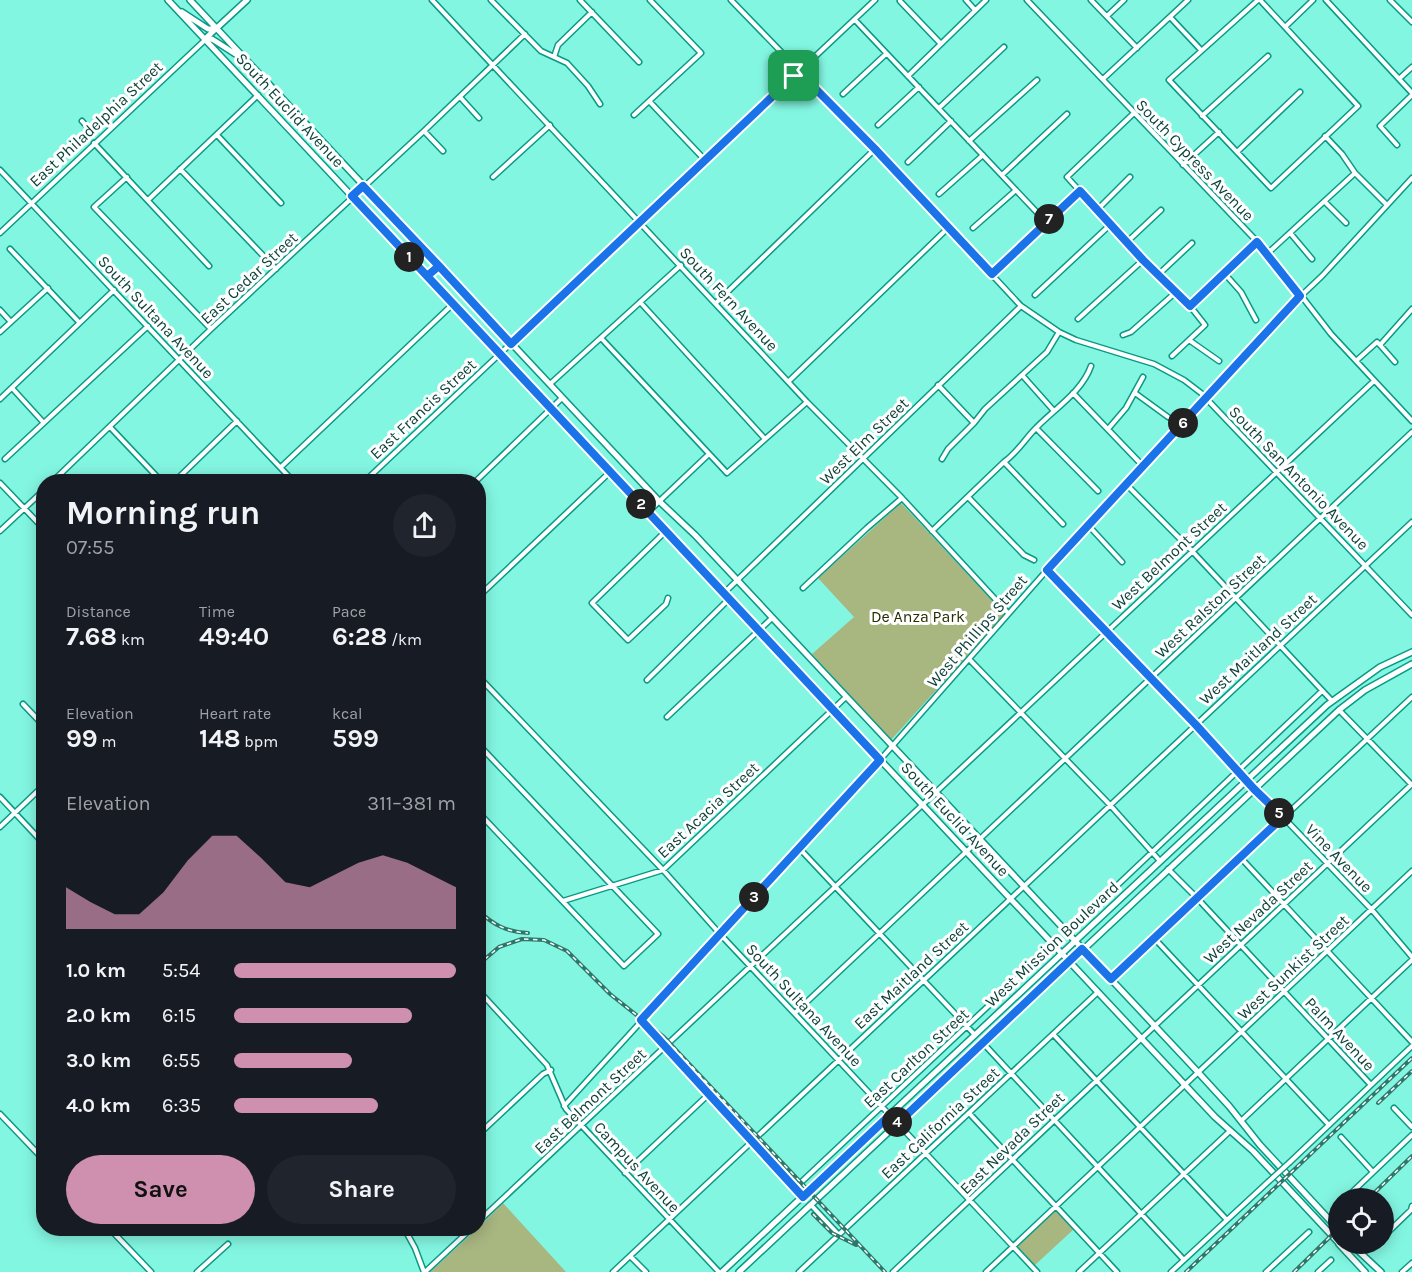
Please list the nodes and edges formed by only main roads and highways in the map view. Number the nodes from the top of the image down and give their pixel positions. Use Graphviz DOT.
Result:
graph roads {
  1 [pos="190,0"];
  2 [pos="247,0"];
  3 [pos="170,2"];
  4 [pos="216,29"];
  5 [pos="205,40"];
  6 [pos="255,71"];
  7 [pos="290,107"];
  8 [pos="279,118"];
  9 [pos="439,266"];
  10 [pos="427,276"];
  11 [pos="1412,652"];
  12 [pos="1412,664"];
  13 [pos="1075,941"];
  14 [pos="1082,949"];
  15 [pos="1062,953"];
  16 [pos="1070,961"];
  17 [pos="1328,1218"];
  18 [pos="1328,1231"];
  19 [pos="1349,1254"];
  20 [pos="1362,1254"];
  21 [pos="720,1272"];
  22 [pos="739,1272"];
  23 [pos="1365,1272"];
  24 [pos="1381,1272"];
  1 -- 4 [label="main road, South Euclid Avenue"];
  2 -- 4 [label="main road, East Philadelphia Street"];
  3 -- 4 [label="main road"];
  3 -- 5 [label="main road, South Euclid Avenue"];
  4 -- 5 [label="main road, East Philadelphia Street"];
  4 -- 6 [label="main road, South Euclid Avenue"];
  5 -- 6 [label="main road"];
  5 -- 8 [label="main road, South Euclid Avenue"];
  6 -- 7 [label="main road, South Euclid Avenue"];
  7 -- 8 [label="main road"];
  7 -- 9 [label="main road, South Euclid Avenue"];
  8 -- 10 [label="main road, South Euclid Avenue"];
  9 -- 10 [label="main road"];
  9 -- 13 [label="main road, South Euclid Avenue"];
  10 -- 15 [label="main road, South Euclid Avenue"];
  11 -- 13 [label="main road, West Mission Boulevard"];
  12 -- 14 [label="main road, West Mission Boulevard"];
  13 -- 14 [label="main road, South Euclid Avenue"];
  13 -- 15 [label="main road, West Mission Boulevard"];
  14 -- 16 [label="main road, West Mission Boulevard"];
  14 -- 17 [label="main road, South Euclid Avenue"];
  15 -- 16 [label="main road, South Euclid Avenue"];
  15 -- 21 [label="main road, West Mission Boulevard"];
  16 -- 18 [label="main road, South Euclid Avenue"];
  16 -- 22 [label="main road, West Mission Boulevard"];
  19 -- 23 [label="main road, South Euclid Avenue"];
  20 -- 24 [label="main road"];
}
